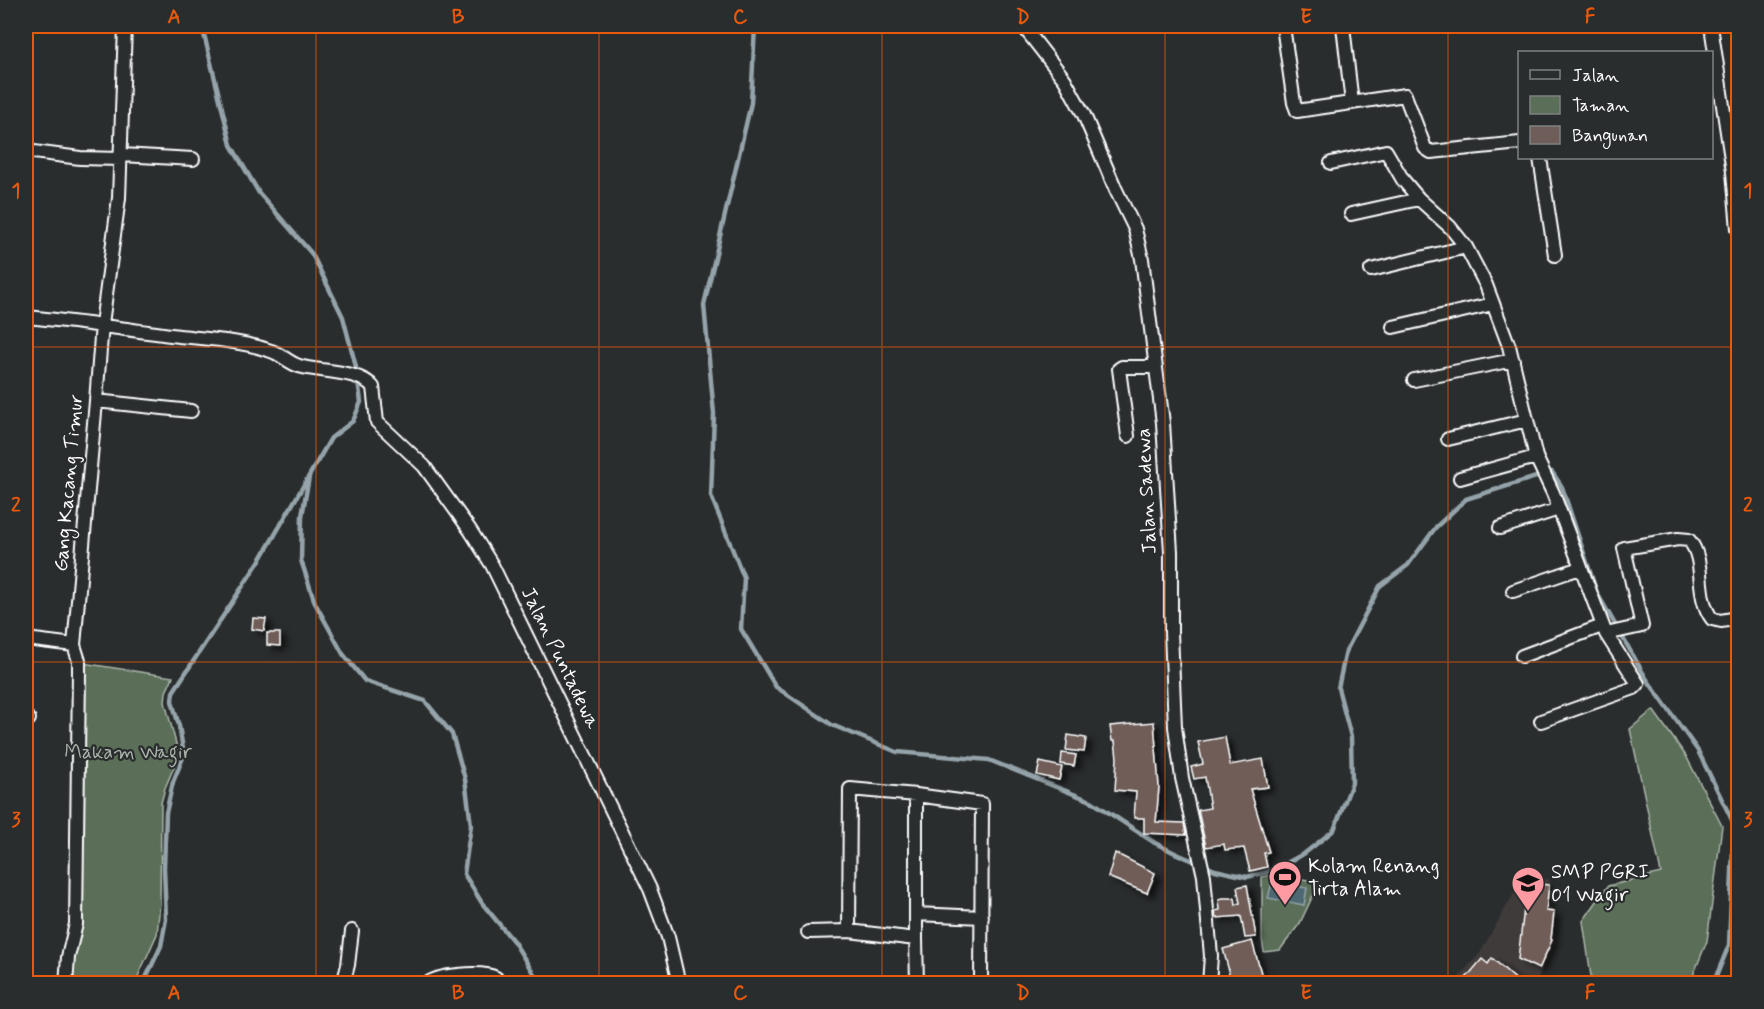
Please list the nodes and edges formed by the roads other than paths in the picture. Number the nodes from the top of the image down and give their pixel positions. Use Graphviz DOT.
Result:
graph roads {
  1 [pos="125,26"];
  2 [pos="1023,26"];
  3 [pos="1283,26"];
  4 [pos="1343,26"];
  5 [pos="1711,26"];
  6 [pos="1713,51"];
  7 [pos="1713,52"];
  8 [pos="1352,103"];
  9 [pos="1717,104"];
  10 [pos="1518,143"];
  11 [pos="26,151"];
  12 [pos="121,157"];
  13 [pos="193,159"];
  14 [pos="1540,159"];
  15 [pos="1331,163"];
  16 [pos="1419,199"];
  17 [pos="1351,214"];
  18 [pos="1738,229"];
  19 [pos="1466,247"];
  20 [pos="1556,255"];
  21 [pos="1371,270"];
  22 [pos="1493,304"];
  23 [pos="26,317"];
  24 [pos="102,324"];
  25 [pos="1393,327"];
  26 [pos="1513,360"];
  27 [pos="1156,367"];
  28 [pos="1414,380"];
  29 [pos="96,401"];
  30 [pos="191,411"];
  31 [pos="1527,420"];
  32 [pos="1128,436"];
  33 [pos="1448,439"];
  34 [pos="1538,461"];
  35 [pos="1460,478"];
  36 [pos="1559,509"];
  37 [pos="1500,528"];
  38 [pos="1580,568"];
  39 [pos="1513,591"];
  40 [pos="1738,618"];
  41 [pos="1607,631"];
  42 [pos="26,639"];
  43 [pos="74,645"];
  44 [pos="1522,656"];
  45 [pos="1541,721"];
  46 [pos="916,795"];
  47 [pos="916,914"];
  48 [pos="982,917"];
  49 [pos="352,931"];
  50 [pos="849,931"];
  51 [pos="808,932"];
  52 [pos="916,939"];
  53 [pos="66,984"];
  54 [pos="343,984"];
  55 [pos="427,984"];
  56 [pos="498,984"];
  57 [pos="679,984"];
  58 [pos="917,984"];
  59 [pos="981,984"];
  60 [pos="1209,984"];
  1 -- 12 [label="street, Gang Kacang Timur"];
  2 -- 27 [label="street, Jalan Sadewa"];
  3 -- 8 [label="street"];
  4 -- 8 [label="street"];
  5 -- 6 [label="street"];
  7 -- 9 [label="street"];
  8 -- 10 [label="street"];
  9 -- 18 [label="street"];
  11 -- 12 [label="street"];
  12 -- 13 [label="street"];
  12 -- 24 [label="street, Gang Kacang Timur"];
  14 -- 20 [label="street"];
  15 -- 16 [label="street"];
  16 -- 17 [label="street"];
  16 -- 19 [label="street"];
  19 -- 21 [label="street"];
  19 -- 22 [label="street"];
  22 -- 25 [label="street"];
  22 -- 26 [label="street"];
  23 -- 24 [label="street"];
  24 -- 29 [label="street, Gang Kacang Timur"];
  24 -- 57 [label="street, Jalan Puntadewa"];
  26 -- 28 [label="street"];
  26 -- 31 [label="street"];
  27 -- 32 [label="street"];
  27 -- 60 [label="street, Jalan Sadewa"];
  29 -- 30 [label="street"];
  29 -- 43 [label="street, Gang Kacang Timur"];
  31 -- 33 [label="street"];
  31 -- 34 [label="street"];
  34 -- 35 [label="street"];
  34 -- 36 [label="street"];
  36 -- 37 [label="street"];
  36 -- 38 [label="street"];
  38 -- 39 [label="street"];
  38 -- 41 [label="street"];
  40 -- 41 [label="street"];
  41 -- 44 [label="street"];
  41 -- 45 [label="street"];
  42 -- 43 [label="street"];
  43 -- 53 [label="street, Gang Kacang Timur"];
  46 -- 47 [label="street"];
  46 -- 48 [label="street"];
  46 -- 50 [label="street"];
  47 -- 48 [label="street"];
  47 -- 52 [label="street"];
  48 -- 59 [label="street"];
  49 -- 54 [label="street"];
  50 -- 51 [label="street"];
  50 -- 52 [label="street"];
  52 -- 58 [label="street"];
  55 -- 56 [label="street"];
}
